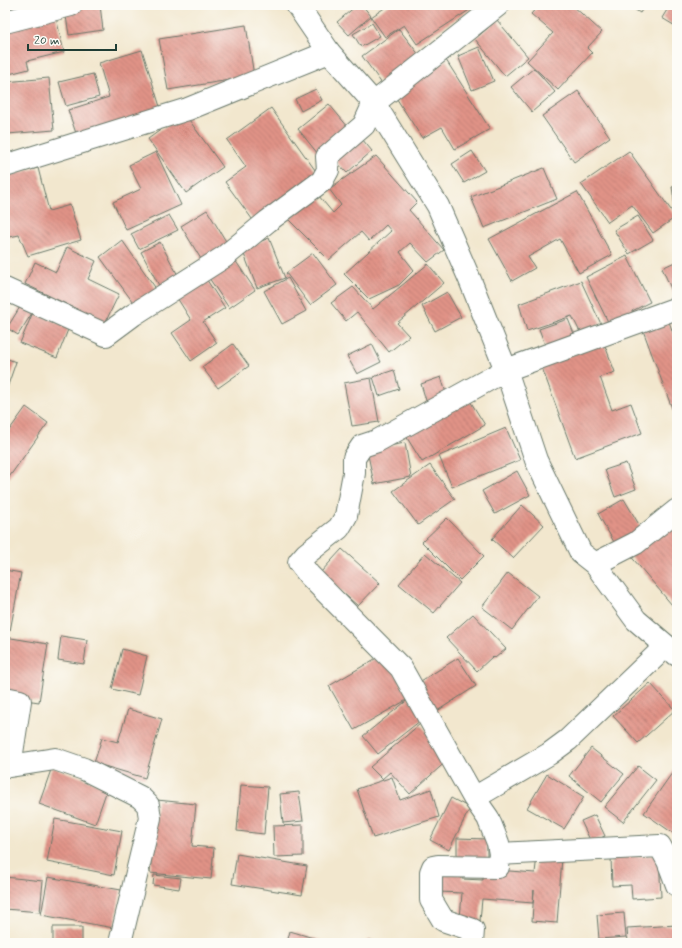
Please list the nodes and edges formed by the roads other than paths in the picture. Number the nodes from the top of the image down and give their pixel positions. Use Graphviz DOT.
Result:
graph roads {
  1 [pos="71,5"];
  2 [pos="297,5"];
  3 [pos="498,5"];
  4 [pos="5,22"];
  5 [pos="329,52"];
  6 [pos="374,103"];
  7 [pos="5,166"];
  8 [pos="5,289"];
  9 [pos="677,308"];
  10 [pos="506,370"];
  11 [pos="677,510"];
  12 [pos="595,564"];
  13 [pos="672,650"];
  14 [pos="5,698"];
  15 [pos="474,798"];
  16 [pos="500,854"];
  17 [pos="677,885"];
  18 [pos="120,943"];
  19 [pos="472,943"];
  1 -- 4 [label="street"];
  2 -- 5 [label="street"];
  3 -- 6 [label="street"];
  5 -- 6 [label="street"];
  5 -- 7 [label="street"];
  6 -- 8 [label="street"];
  6 -- 10 [label="street"];
  9 -- 10 [label="street"];
  10 -- 12 [label="street"];
  10 -- 15 [label="street"];
  11 -- 12 [label="street"];
  12 -- 13 [label="street"];
  13 -- 15 [label="street"];
  14 -- 18 [label="street"];
  15 -- 16 [label="street"];
  16 -- 17 [label="street"];
  16 -- 19 [label="street"];
}
